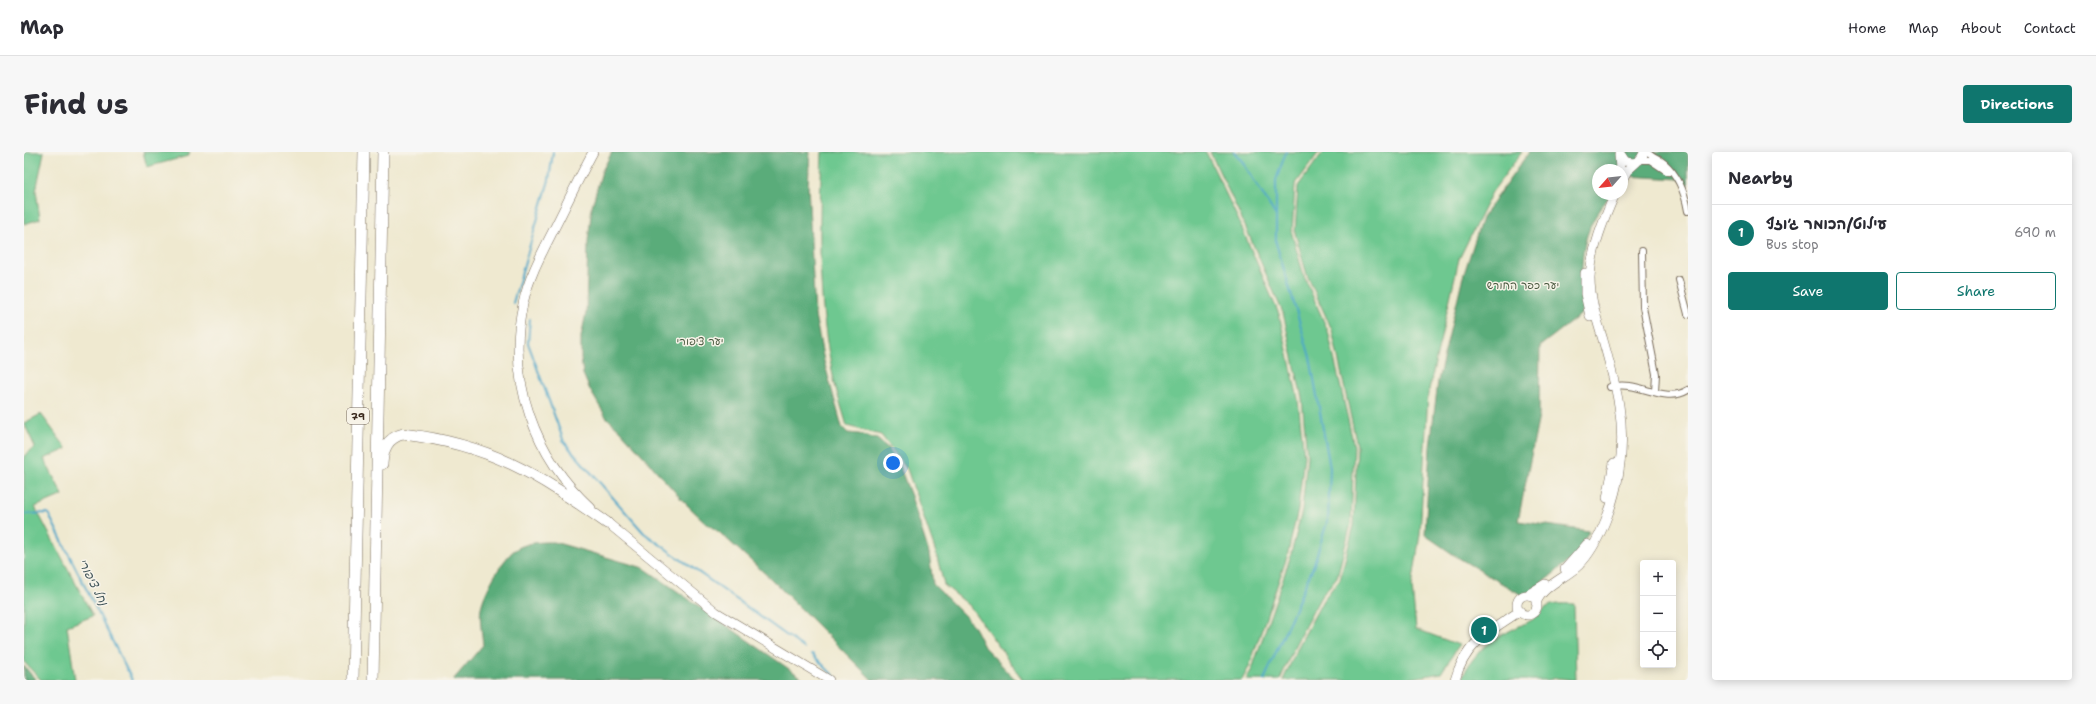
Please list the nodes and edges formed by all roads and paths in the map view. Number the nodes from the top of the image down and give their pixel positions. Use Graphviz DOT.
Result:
graph roads {
  1 [pos="364,152"];
  2 [pos="383,152"];
  3 [pos="593,152"];
  4 [pos="1648,152"];
  5 [pos="1619,153"];
  6 [pos="1640,158"];
  7 [pos="1620,164"];
  8 [pos="1628,170"];
  9 [pos="1679,183"];
  10 [pos="1607,200"];
  11 [pos="1613,200"];
  12 [pos="1688,211"];
  13 [pos="1642,250"];
  14 [pos="1679,280"];
  15 [pos="1688,314"];
  16 [pos="1613,386"];
  17 [pos="1688,390"];
  18 [pos="1655,392"];
  19 [pos="607,523"];
  20 [pos="374,562"];
  21 [pos="1527,595"];
  22 [pos="1536,603"];
  23 [pos="1520,611"];
  24 [pos="353,680"];
  25 [pos="373,680"];
  26 [pos="828,680"];
  27 [pos="1455,680"];
  1 -- 24 [label="highway, 79"];
  2 -- 20 [label="highway, 79"];
  3 -- 19 [label="street"];
  4 -- 9 [label="street"];
  5 -- 6 [label="street"];
  5 -- 7 [label="street"];
  6 -- 8 [label="street"];
  6 -- 9 [label="street"];
  9 -- 12 [label="street"];
  10 -- 16 [label="street"];
  11 -- 16 [label="street"];
  13 -- 18 [label="street"];
  14 -- 15 [label="street"];
  16 -- 18 [label="street"];
  16 -- 21 [label="street"];
  16 -- 22 [label="street"];
  17 -- 18 [label="street"];
  19 -- 20 [label="highway"];
  19 -- 26 [label="street"];
  20 -- 25 [label="highway, 79"];
  21 -- 22 [label="street"];
  21 -- 23 [label="street"];
  22 -- 23 [label="street"];
  23 -- 27 [label="street"];
}
